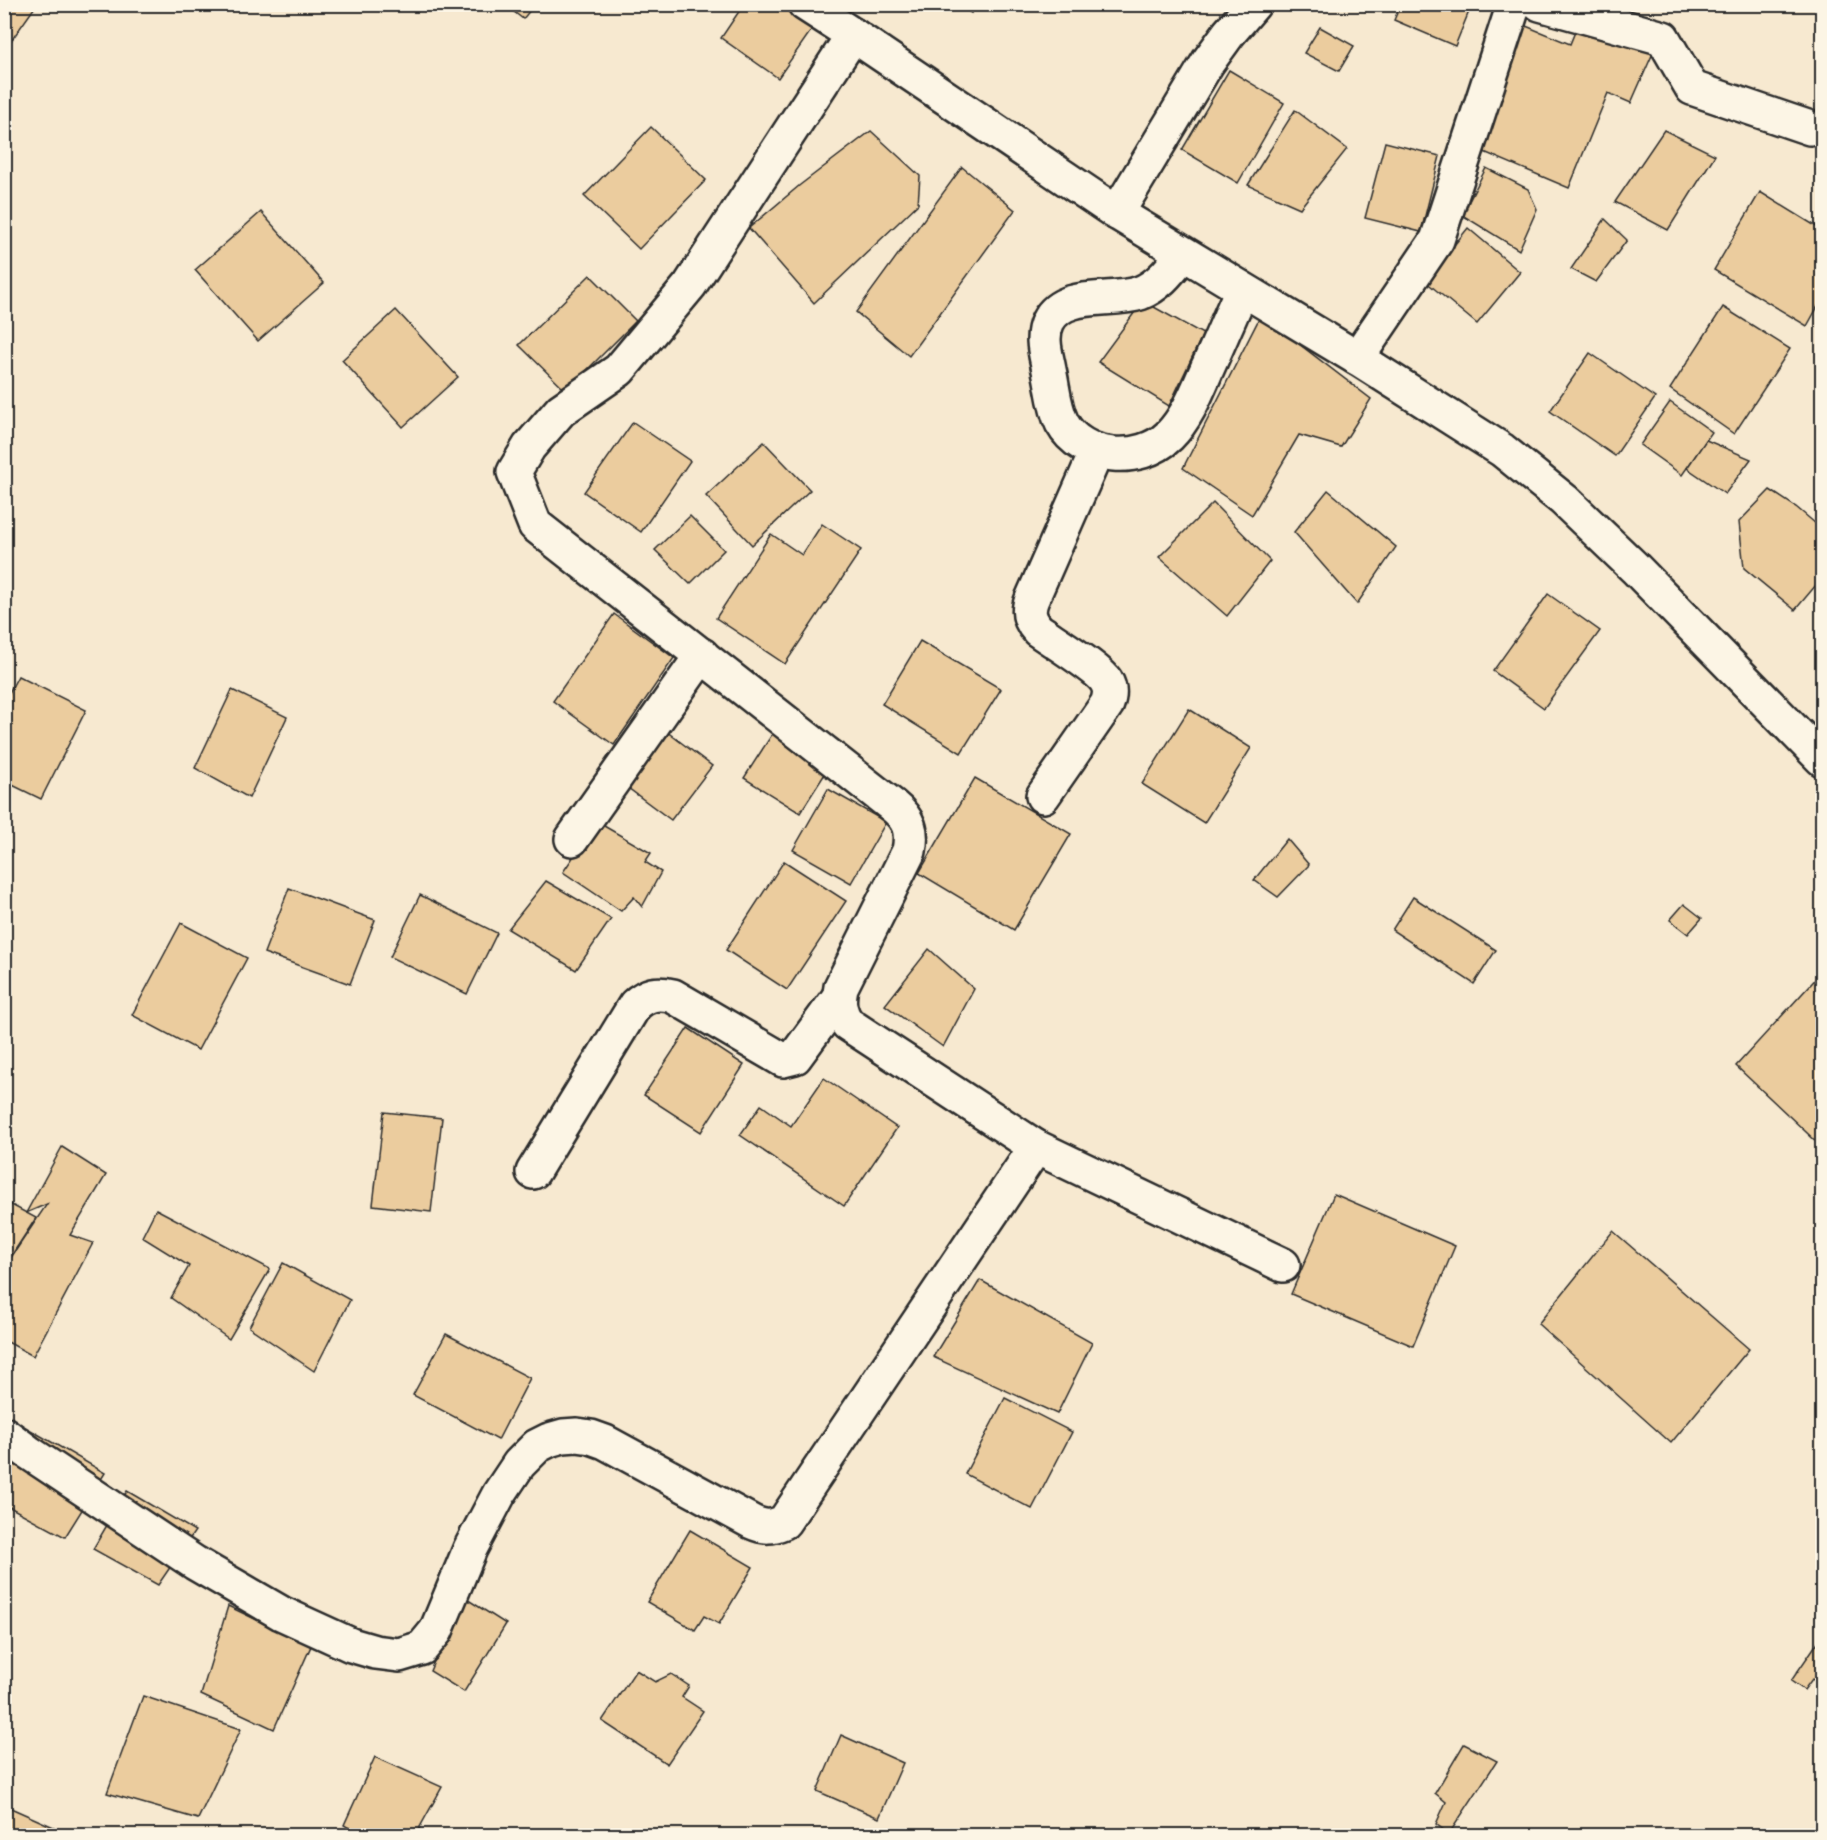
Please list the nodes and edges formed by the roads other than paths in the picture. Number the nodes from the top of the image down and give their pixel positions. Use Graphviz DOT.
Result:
graph roads {
  1 [pos="805,4"];
  2 [pos="1254,4"];
  3 [pos="1514,4"];
  4 [pos="1540,4"];
  5 [pos="854,35"];
  6 [pos="1810,128"];
  7 [pos="1117,213"];
  8 [pos="1183,254"];
  9 [pos="1242,290"];
  10 [pos="1357,358"];
  11 [pos="1097,451"];
  12 [pos="702,655"];
  13 [pos="1822,759"];
  14 [pos="1042,796"];
  15 [pos="573,838"];
  16 [pos="839,997"];
  17 [pos="1036,1147"];
  18 [pos="533,1172"];
  19 [pos="1283,1266"];
  20 [pos="4,1434"];
  1 -- 5 [label="street"];
  2 -- 7 [label="street"];
  3 -- 10 [label="street"];
  4 -- 6 [label="street"];
  5 -- 7 [label="street"];
  5 -- 12 [label="street"];
  7 -- 8 [label="street"];
  8 -- 9 [label="street"];
  8 -- 11 [label="street"];
  9 -- 10 [label="street"];
  9 -- 11 [label="street"];
  10 -- 13 [label="street"];
  11 -- 14 [label="street"];
  12 -- 15 [label="street"];
  12 -- 16 [label="street"];
  16 -- 17 [label="street"];
  16 -- 18 [label="street"];
  17 -- 19 [label="street"];
  17 -- 20 [label="street"];
}
